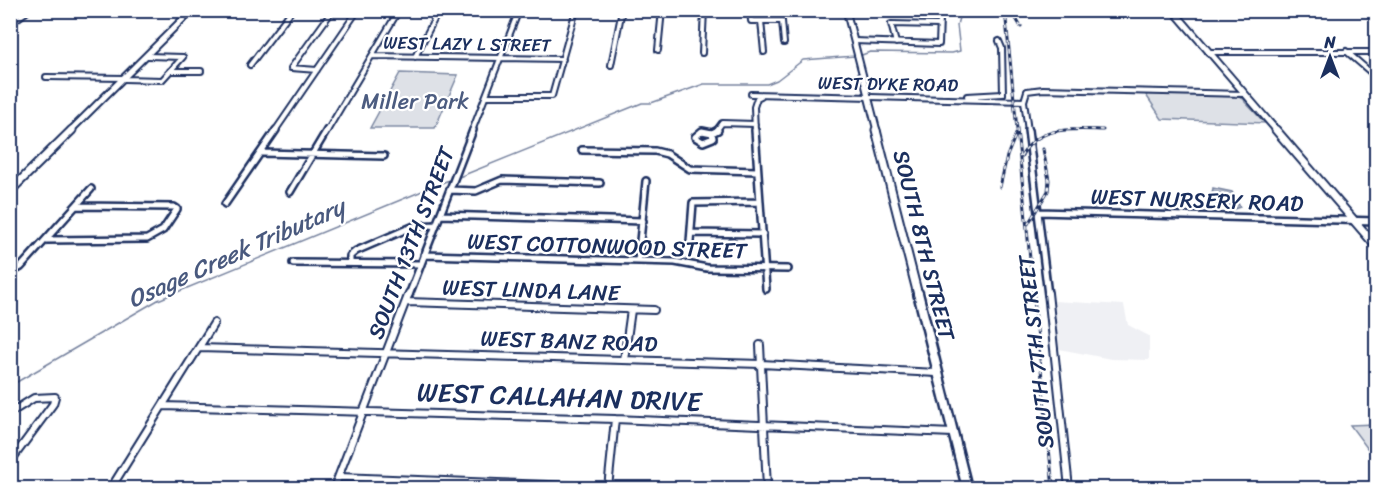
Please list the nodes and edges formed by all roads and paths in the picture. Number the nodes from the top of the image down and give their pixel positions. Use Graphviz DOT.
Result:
graph roads {
  1 [pos="192,10"];
  2 [pos="292,10"];
  3 [pos="333,10"];
  4 [pos="358,10"];
  5 [pos="399,10"];
  6 [pos="439,10"];
  7 [pos="519,10"];
  8 [pos="576,10"];
  9 [pos="622,10"];
  10 [pos="662,10"];
  11 [pos="704,10"];
  12 [pos="750,10"];
  13 [pos="846,10"];
  14 [pos="1173,10"];
  15 [pos="10,12"];
  16 [pos="28,12"];
  17 [pos="940,18"];
  18 [pos="761,21"];
  19 [pos="10,24"];
  20 [pos="939,25"];
  21 [pos="854,41"];
  22 [pos="999,42"];
  23 [pos="784,43"];
  24 [pos="896,43"];
  25 [pos="658,50"];
  26 [pos="1346,51"];
  27 [pos="764,52"];
  28 [pos="1208,52"];
  29 [pos="1377,52"];
  30 [pos="702,53"];
  31 [pos="147,56"];
  32 [pos="372,56"];
  33 [pos="415,57"];
  34 [pos="501,58"];
  35 [pos="563,59"];
  36 [pos="250,65"];
  37 [pos="611,65"];
  38 [pos="317,70"];
  39 [pos="170,71"];
  40 [pos="201,71"];
  41 [pos="1377,77"];
  42 [pos="46,78"];
  43 [pos="124,79"];
  44 [pos="1245,93"];
  45 [pos="751,94"];
  46 [pos="762,95"];
  47 [pos="486,96"];
  48 [pos="868,96"];
  49 [pos="963,99"];
  50 [pos="1024,101"];
  51 [pos="755,124"];
  52 [pos="712,133"];
  53 [pos="582,150"];
  54 [pos="262,153"];
  55 [pos="314,155"];
  56 [pos="384,156"];
  57 [pos="757,171"];
  58 [pos="646,181"];
  59 [pos="600,183"];
  60 [pos="91,189"];
  61 [pos="450,190"];
  62 [pos="10,191"];
  63 [pos="290,192"];
  64 [pos="759,201"];
  65 [pos="225,204"];
  66 [pos="76,206"];
  67 [pos="1039,212"];
  68 [pos="440,215"];
  69 [pos="642,220"];
  70 [pos="1353,220"];
  71 [pos="1377,221"];
  72 [pos="436,225"];
  73 [pos="691,233"];
  74 [pos="763,234"];
  75 [pos="46,240"];
  76 [pos="690,242"];
  77 [pos="1377,246"];
  78 [pos="424,255"];
  79 [pos="638,261"];
  80 [pos="293,262"];
  81 [pos="350,263"];
  82 [pos="421,264"];
  83 [pos="765,269"];
  84 [pos="788,269"];
  85 [pos="11,272"];
  86 [pos="766,289"];
  87 [pos="407,302"];
  88 [pos="631,310"];
  89 [pos="654,310"];
  90 [pos="214,323"];
  91 [pos="760,345"];
  92 [pos="199,348"];
  93 [pos="387,353"];
  94 [pos="624,360"];
  95 [pos="761,364"];
  96 [pos="937,373"];
  97 [pos="54,397"];
  98 [pos="163,406"];
  99 [pos="364,411"];
  100 [pos="10,413"];
  101 [pos="615,419"];
  102 [pos="765,425"];
  103 [pos="953,433"];
  104 [pos="10,462"];
  105 [pos="339,477"];
  106 [pos="608,488"];
  107 [pos="111,489"];
  108 [pos="334,489"];
  109 [pos="629,489"];
  110 [pos="767,489"];
  111 [pos="967,489"];
  112 [pos="1069,489"];
  1 -- 31 [label="main road"];
  2 -- 36 [label="street"];
  3 -- 38 [label="street"];
  4 -- 38 [label="street"];
  5 -- 32 [label="street"];
  6 -- 33 [label="street"];
  7 -- 34 [label="street, SOUTH 13TH STREET"];
  8 -- 35 [label="street"];
  9 -- 37 [label="street"];
  10 -- 25 [label="street"];
  11 -- 30 [label="street"];
  12 -- 18 [label="street"];
  13 -- 21 [label="main road, SOUTH 8TH STREET"];
  14 -- 28 [label="main road"];
  15 -- 16 [label="street"];
  16 -- 19 [label="street"];
  17 -- 20 [label="street"];
  18 -- 23 [label="street"];
  18 -- 27 [label="street"];
  20 -- 24 [label="street"];
  20 -- 24 [label="street"];
  21 -- 24 [label="street"];
  21 -- 48 [label="main road, SOUTH 8TH STREET"];
  22 -- 49 [label="street"];
  26 -- 28 [label="street"];
  26 -- 29 [label="street"];
  26 -- 41 [label="street"];
  28 -- 44 [label="main road"];
  31 -- 39 [label="street"];
  31 -- 43 [label="main road"];
  32 -- 33 [label="street, WEST LAZY L STREET"];
  32 -- 55 [label="street"];
  33 -- 34 [label="street, WEST LAZY L STREET"];
  34 -- 35 [label="street, WEST LAZY L STREET"];
  34 -- 47 [label="street, SOUTH 13TH STREET"];
  35 -- 47 [label="street"];
  38 -- 54 [label="street"];
  39 -- 40 [label="street"];
  39 -- 43 [label="street"];
  42 -- 43 [label="street"];
  43 -- 62 [label="main road"];
  44 -- 50 [label="street"];
  44 -- 70 [label="main road"];
  45 -- 46 [label="street, WEST DYKE ROAD"];
  46 -- 48 [label="street, WEST DYKE ROAD"];
  46 -- 51 [label="street"];
  47 -- 61 [label="street, SOUTH 13TH STREET"];
  48 -- 49 [label="street, WEST DYKE ROAD"];
  48 -- 96 [label="main road, SOUTH 8TH STREET"];
  49 -- 50 [label="street, WEST DYKE ROAD"];
  50 -- 67 [label="street, SOUTH 7TH STREET"];
  51 -- 52 [label="street"];
  51 -- 57 [label="street"];
  53 -- 57 [label="street"];
  54 -- 55 [label="street"];
  54 -- 65 [label="street"];
  55 -- 56 [label="street"];
  55 -- 63 [label="street"];
  57 -- 64 [label="street"];
  58 -- 69 [label="street"];
  59 -- 61 [label="street"];
  60 -- 66 [label="street"];
  61 -- 68 [label="street, SOUTH 13TH STREET"];
  64 -- 73 [label="street"];
  64 -- 74 [label="street"];
  66 -- 75 [label="street"];
  66 -- 75 [label="street"];
  67 -- 70 [label="street, WEST NURSERY ROAD"];
  67 -- 112 [label="street, SOUTH 7TH STREET"];
  68 -- 69 [label="street"];
  68 -- 72 [label="street, SOUTH 13TH STREET"];
  69 -- 79 [label="street"];
  70 -- 71 [label="street, WEST NURSERY ROAD"];
  70 -- 77 [label="main road"];
  72 -- 78 [label="street, SOUTH 13TH STREET"];
  72 -- 81 [label="street"];
  73 -- 74 [label="street"];
  73 -- 76 [label="street"];
  74 -- 83 [label="street"];
  75 -- 85 [label="street"];
  78 -- 79 [label="street, WEST COTTONWOOD STREET"];
  78 -- 82 [label="street, SOUTH 13TH STREET"];
  79 -- 83 [label="street, WEST COTTONWOOD STREET"];
  80 -- 81 [label="street"];
  81 -- 82 [label="street"];
  82 -- 87 [label="street, SOUTH 13TH STREET"];
  83 -- 84 [label="street, WEST COTTONWOOD STREET"];
  83 -- 86 [label="street"];
  87 -- 88 [label="street, WEST LINDA LANE"];
  87 -- 93 [label="street, SOUTH 13TH STREET"];
  88 -- 89 [label="street, WEST LINDA LANE"];
  88 -- 94 [label="street"];
  90 -- 92 [label="street"];
  91 -- 95 [label="street"];
  92 -- 93 [label="street, WEST BANZ ROAD"];
  92 -- 98 [label="street"];
  93 -- 94 [label="street, WEST BANZ ROAD"];
  93 -- 99 [label="street, SOUTH 13TH STREET"];
  94 -- 95 [label="street, WEST BANZ ROAD"];
  95 -- 96 [label="street, WEST BANZ ROAD"];
  95 -- 102 [label="street"];
  96 -- 103 [label="main road, SOUTH 8TH STREET"];
  97 -- 100 [label="street"];
  97 -- 104 [label="street"];
  98 -- 99 [label="street, WEST CALLAHAN DRIVE"];
  98 -- 107 [label="street"];
  99 -- 101 [label="street, WEST CALLAHAN DRIVE"];
  99 -- 105 [label="street, SOUTH 13TH STREET"];
  101 -- 102 [label="street, WEST CALLAHAN DRIVE"];
  101 -- 106 [label="street"];
  102 -- 103 [label="street, WEST CALLAHAN DRIVE"];
  102 -- 110 [label="street"];
  103 -- 111 [label="main road, SOUTH 8TH STREET"];
  105 -- 106 [label="street"];
  105 -- 108 [label="street, SOUTH 13TH STREET"];
  106 -- 109 [label="street"];
}
